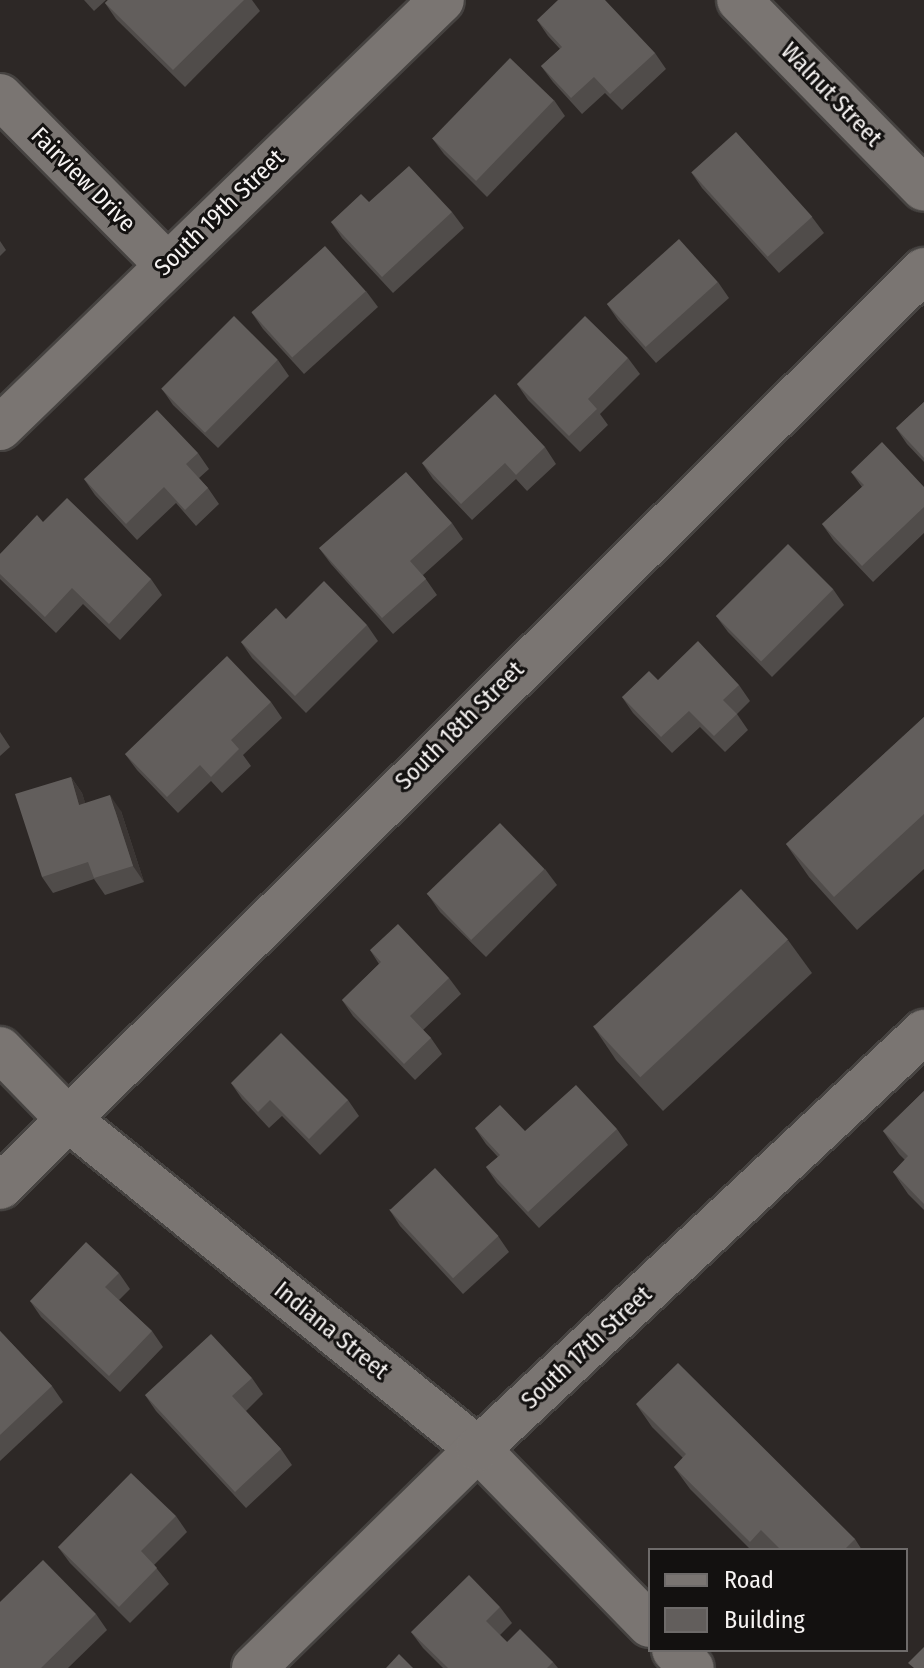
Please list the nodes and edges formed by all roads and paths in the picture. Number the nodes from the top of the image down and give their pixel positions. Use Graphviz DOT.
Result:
graph roads {
  1 [pos="442,0"];
  2 [pos="739,0"];
  3 [pos="0,96"];
  4 [pos="924,189"];
  5 [pos="166,264"];
  6 [pos="924,270"];
  7 [pos="0,428"];
  8 [pos="924,1032"];
  9 [pos="0,1049"];
  10 [pos="69,1120"];
  11 [pos="0,1187"];
  12 [pos="478,1449"];
  13 [pos="648,1623"];
  14 [pos="676,1652"];
  15 [pos="254,1668"];
  16 [pos="692,1668"];
  1 -- 5 [label="street, South 19th Street"];
  2 -- 4 [label="street, Walnut Street"];
  3 -- 5 [label="street, Fairview Drive"];
  5 -- 7 [label="street, South 19th Street"];
  6 -- 10 [label="street, South 18th Street"];
  8 -- 12 [label="street, South 17th Street"];
  9 -- 10 [label="street, Indiana Street"];
  10 -- 11 [label="street, South 18th Street"];
  10 -- 12 [label="street, Indiana Street"];
  12 -- 13 [label="street, Indiana Street"];
  12 -- 15 [label="street, South 17th Street"];
  14 -- 16 [label="street"];
}
